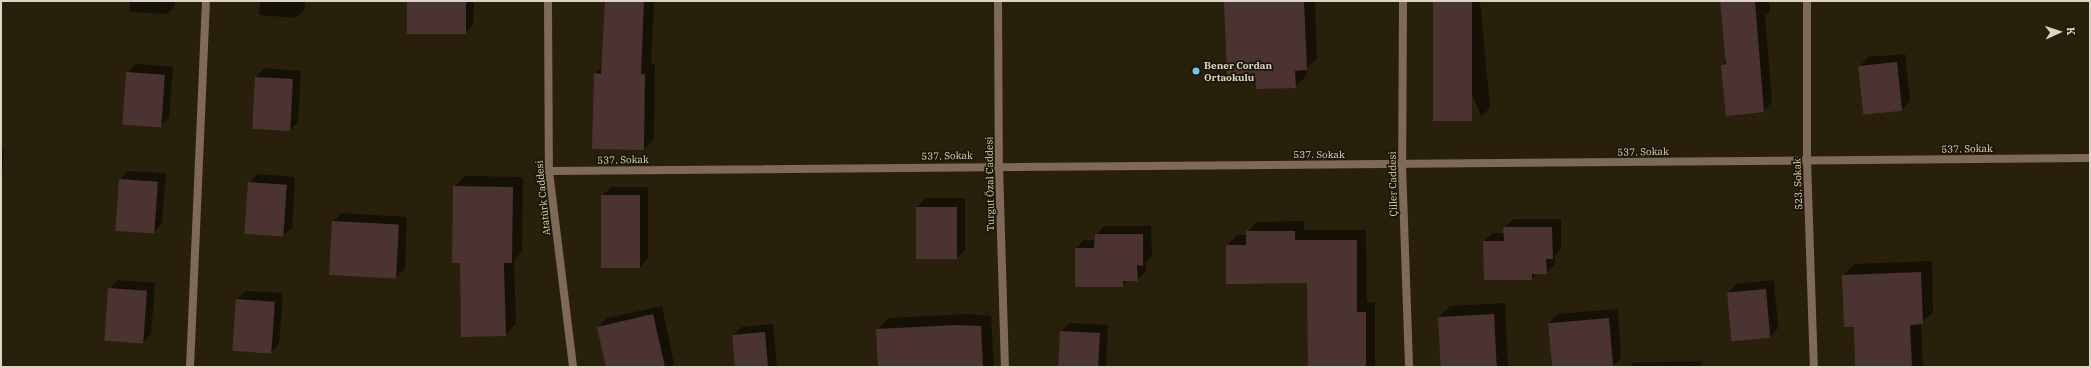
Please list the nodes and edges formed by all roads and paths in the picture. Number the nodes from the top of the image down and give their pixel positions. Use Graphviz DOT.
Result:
graph roads {
  1 [pos="206,1"];
  2 [pos="548,1"];
  3 [pos="998,1"];
  4 [pos="1403,1"];
  5 [pos="1807,1"];
  6 [pos="2090,158"];
  7 [pos="1807,161"];
  8 [pos="1402,165"];
  9 [pos="999,166"];
  10 [pos="549,171"];
  11 [pos="190,367"];
  12 [pos="573,367"];
  13 [pos="1005,367"];
  14 [pos="1409,367"];
  15 [pos="1814,367"];
  1 -- 11 [label="street"];
  2 -- 10 [label="street, Atatürk Caddesi"];
  3 -- 9 [label="street, Turgut Özal Caddesi"];
  4 -- 8 [label="street, Çiller Caddesi"];
  5 -- 7 [label="street, 523. Sokak"];
  6 -- 7 [label="street, 537. Sokak"];
  7 -- 8 [label="street, 537. Sokak"];
  7 -- 15 [label="street, 523. Sokak"];
  8 -- 9 [label="street, 537. Sokak"];
  8 -- 14 [label="street, Çiller Caddesi"];
  9 -- 10 [label="street, 537. Sokak"];
  9 -- 13 [label="street, Turgut Özal Caddesi"];
  10 -- 12 [label="street, Atatürk Caddesi"];
}
